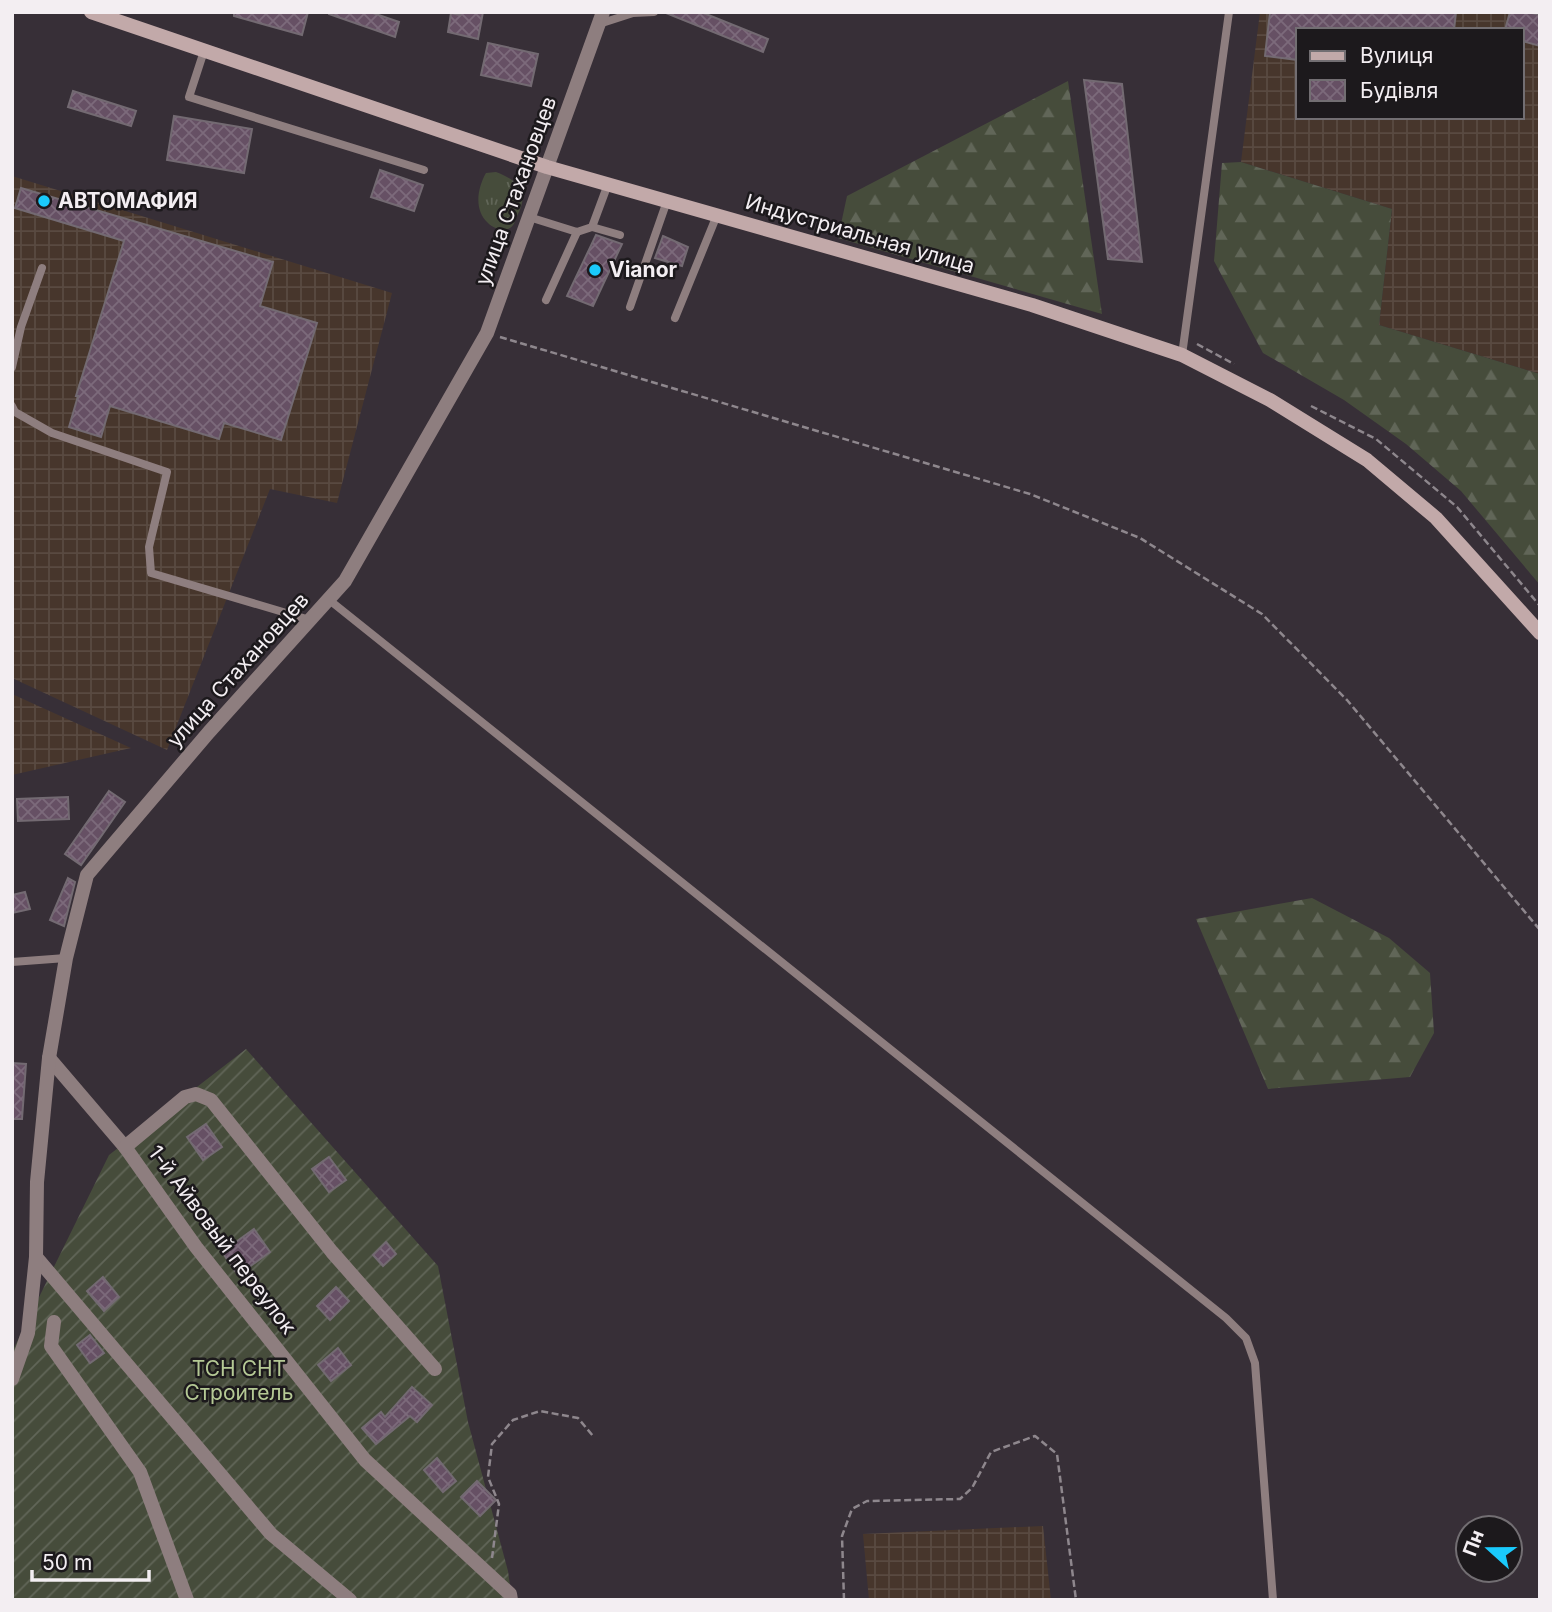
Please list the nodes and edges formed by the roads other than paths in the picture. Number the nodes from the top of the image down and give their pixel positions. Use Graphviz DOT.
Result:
graph roads {
  1 [pos="91,12"];
  2 [pos="654,12"];
  3 [pos="1230,12"];
  4 [pos="633,13"];
  5 [pos="601,18"];
  6 [pos="204,51"];
  7 [pos="547,167"];
  8 [pos="424,170"];
  9 [pos="608,184"];
  10 [pos="667,201"];
  11 [pos="717,215"];
  12 [pos="529,217"];
  13 [pos="592,227"];
  14 [pos="577,232"];
  15 [pos="620,235"];
  16 [pos="42,268"];
  17 [pos="546,300"];
  18 [pos="630,307"];
  19 [pos="675,318"];
  20 [pos="1182,355"];
  21 [pos="12,367"];
  22 [pos="12,406"];
  23 [pos="328,599"];
  24 [pos="310,620"];
  25 [pos="1540,633"];
  26 [pos="66,958"];
  27 [pos="12,962"];
  28 [pos="49,1058"];
  29 [pos="125,1147"];
  30 [pos="36,1257"];
  31 [pos="54,1322"];
  32 [pos="435,1369"];
  33 [pos="12,1379"];
  34 [pos="510,1597"];
  35 [pos="187,1600"];
  36 [pos="350,1600"];
  37 [pos="1273,1600"];
  1 -- 6 [label="main road, Индустриальная улица"];
  2 -- 4 [label="lane"];
  3 -- 20 [label="lane"];
  4 -- 5 [label="lane"];
  5 -- 7 [label="street, улица Стахановцев"];
  6 -- 7 [label="main road, Индустриальная улица"];
  6 -- 8 [label="lane"];
  7 -- 9 [label="main road, Индустриальная улица"];
  7 -- 12 [label="street, улица Стахановцев"];
  9 -- 10 [label="main road, Индустриальная улица"];
  9 -- 13 [label="lane"];
  10 -- 11 [label="main road, Индустриальная улица"];
  10 -- 18 [label="lane"];
  11 -- 19 [label="lane"];
  11 -- 20 [label="main road, Индустриальная улица"];
  12 -- 14 [label="lane"];
  12 -- 23 [label="street, улица Стахановцев"];
  13 -- 14 [label="lane"];
  13 -- 15 [label="lane"];
  14 -- 17 [label="lane"];
  16 -- 21 [label="lane"];
  20 -- 25 [label="main road, Индустриальная улица"];
  22 -- 24 [label="lane"];
  23 -- 24 [label="street, улица Стахановцев"];
  23 -- 37 [label="lane"];
  24 -- 26 [label="street, улица Стахановцев"];
  26 -- 27 [label="lane"];
  26 -- 28 [label="street, улица Стахановцев"];
  28 -- 29 [label="street, 1-й Айвовый переулок"];
  28 -- 30 [label="street, улица Стахановцев"];
  29 -- 32 [label="street"];
  29 -- 34 [label="street, 1-й Айвовый переулок"];
  30 -- 33 [label="street, улица Стахановцев"];
  30 -- 36 [label="street"];
  31 -- 35 [label="street"];
}
